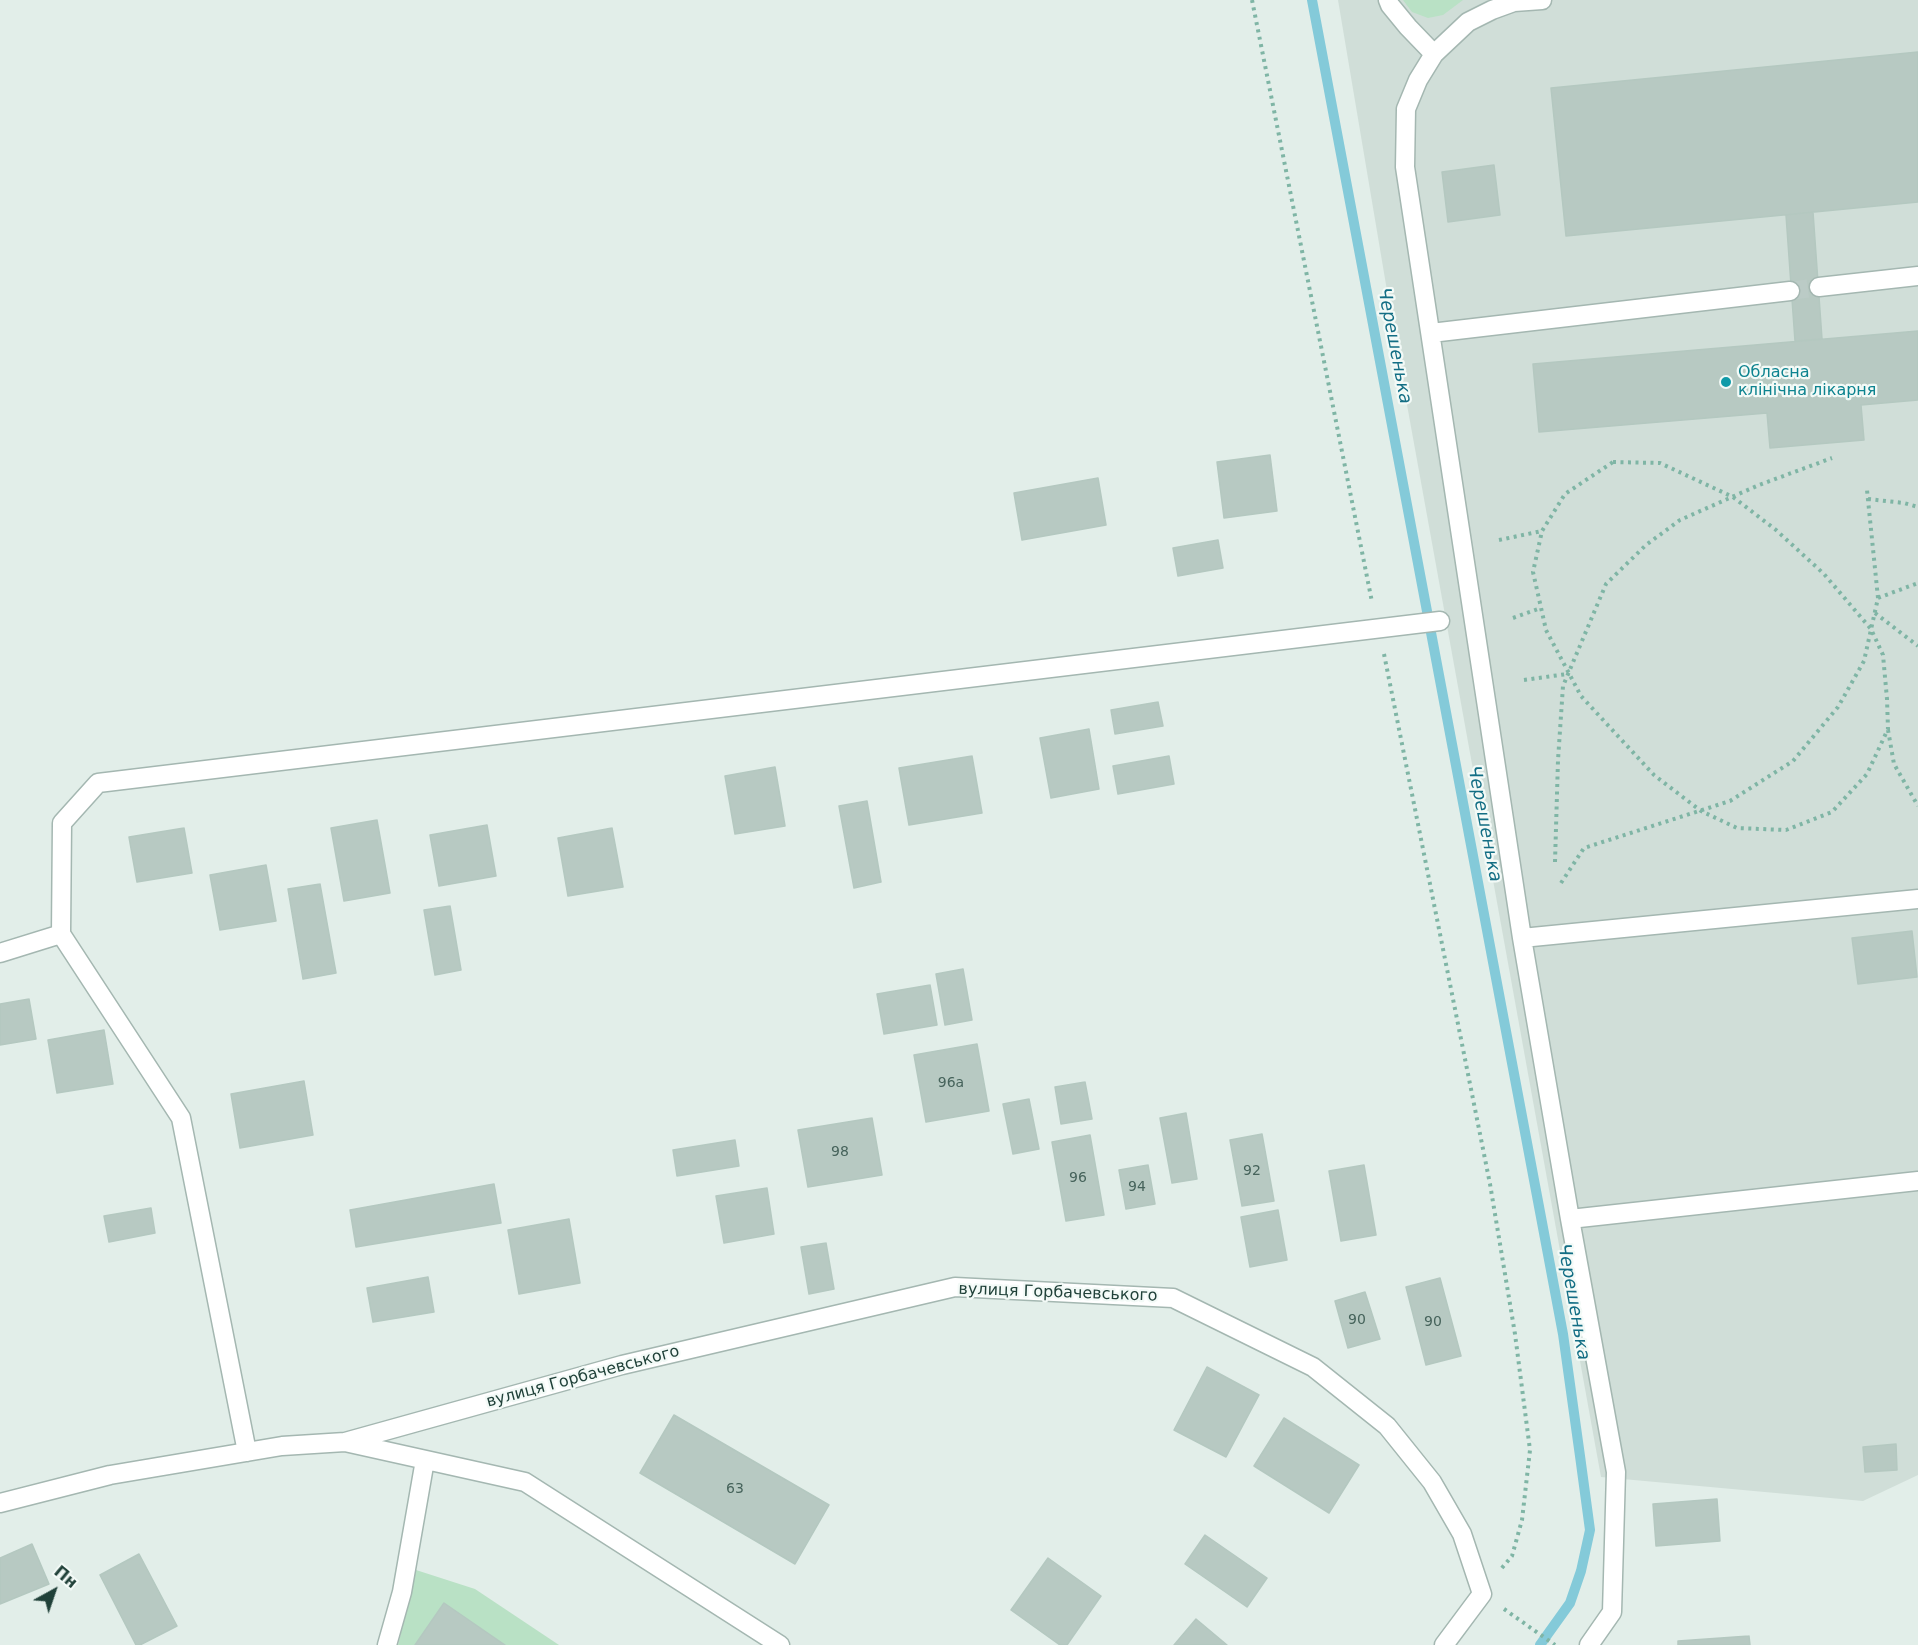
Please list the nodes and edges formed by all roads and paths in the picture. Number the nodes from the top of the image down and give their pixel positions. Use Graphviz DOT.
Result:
graph roads {
  1 [pos="1252,0"];
  2 [pos="1388,0"];
  3 [pos="1542,0"];
  4 [pos="1434,54"];
  5 [pos="1918,276"];
  6 [pos="1819,287"];
  7 [pos="1790,291"];
  8 [pos="1431,333"];
  9 [pos="1832,458"];
  10 [pos="1867,490"];
  11 [pos="1733,497"];
  12 [pos="1868,499"];
  13 [pos="1918,507"];
  14 [pos="1542,531"];
  15 [pos="1499,540"];
  16 [pos="1918,583"];
  17 [pos="1878,597"];
  18 [pos="1541,608"];
  19 [pos="1875,613"];
  20 [pos="1513,618"];
  21 [pos="1440,621"];
  22 [pos="1387,628"];
  23 [pos="1871,629"];
  24 [pos="1918,646"];
  25 [pos="1568,674"];
  26 [pos="1524,680"];
  27 [pos="1888,729"];
  28 [pos="1918,806"];
  29 [pos="1701,811"];
  30 [pos="1556,862"];
  31 [pos="1561,883"];
  32 [pos="1918,899"];
  33 [pos="61,934"];
  34 [pos="1522,938"];
  35 [pos="0,953"];
  36 [pos="1918,1181"];
  37 [pos="1570,1219"];
  38 [pos="345,1442"];
  39 [pos="247,1452"];
  40 [pos="425,1460"];
  41 [pos="0,1503"];
  42 [pos="1482,1594"];
  43 [pos="387,1645"];
  44 [pos="780,1645"];
  45 [pos="1444,1645"];
  46 [pos="1555,1645"];
  47 [pos="1589,1645"];
  1 -- 22 [label="path"];
  2 -- 4 [label="street"];
  3 -- 4 [label="street"];
  4 -- 8 [label="street"];
  5 -- 6 [label="street"];
  7 -- 8 [label="street"];
  8 -- 34 [label="street"];
  9 -- 11 [label="path"];
  10 -- 12 [label="path"];
  11 -- 14 [label="path"];
  11 -- 23 [label="path"];
  11 -- 25 [label="path"];
  12 -- 13 [label="path"];
  12 -- 17 [label="path"];
  14 -- 15 [label="path"];
  14 -- 18 [label="path"];
  16 -- 17 [label="path"];
  17 -- 19 [label="path"];
  18 -- 20 [label="path"];
  18 -- 25 [label="path"];
  19 -- 23 [label="path"];
  19 -- 24 [label="path"];
  21 -- 22 [label="street"];
  22 -- 33 [label="street"];
  22 -- 42 [label="path"];
  23 -- 27 [label="path"];
  23 -- 29 [label="path"];
  25 -- 26 [label="path"];
  25 -- 29 [label="path"];
  25 -- 30 [label="path"];
  27 -- 28 [label="path"];
  27 -- 29 [label="path"];
  29 -- 31 [label="path"];
  32 -- 34 [label="street"];
  33 -- 35 [label="street"];
  33 -- 39 [label="street"];
  34 -- 37 [label="street"];
  36 -- 37 [label="street"];
  37 -- 47 [label="street"];
  38 -- 39 [label="street"];
  38 -- 40 [label="street"];
  38 -- 42 [label="street, вулиця Горбачевського"];
  39 -- 41 [label="street"];
  40 -- 43 [label="street"];
  40 -- 44 [label="street"];
  42 -- 45 [label="street"];
  42 -- 46 [label="path"];
}
